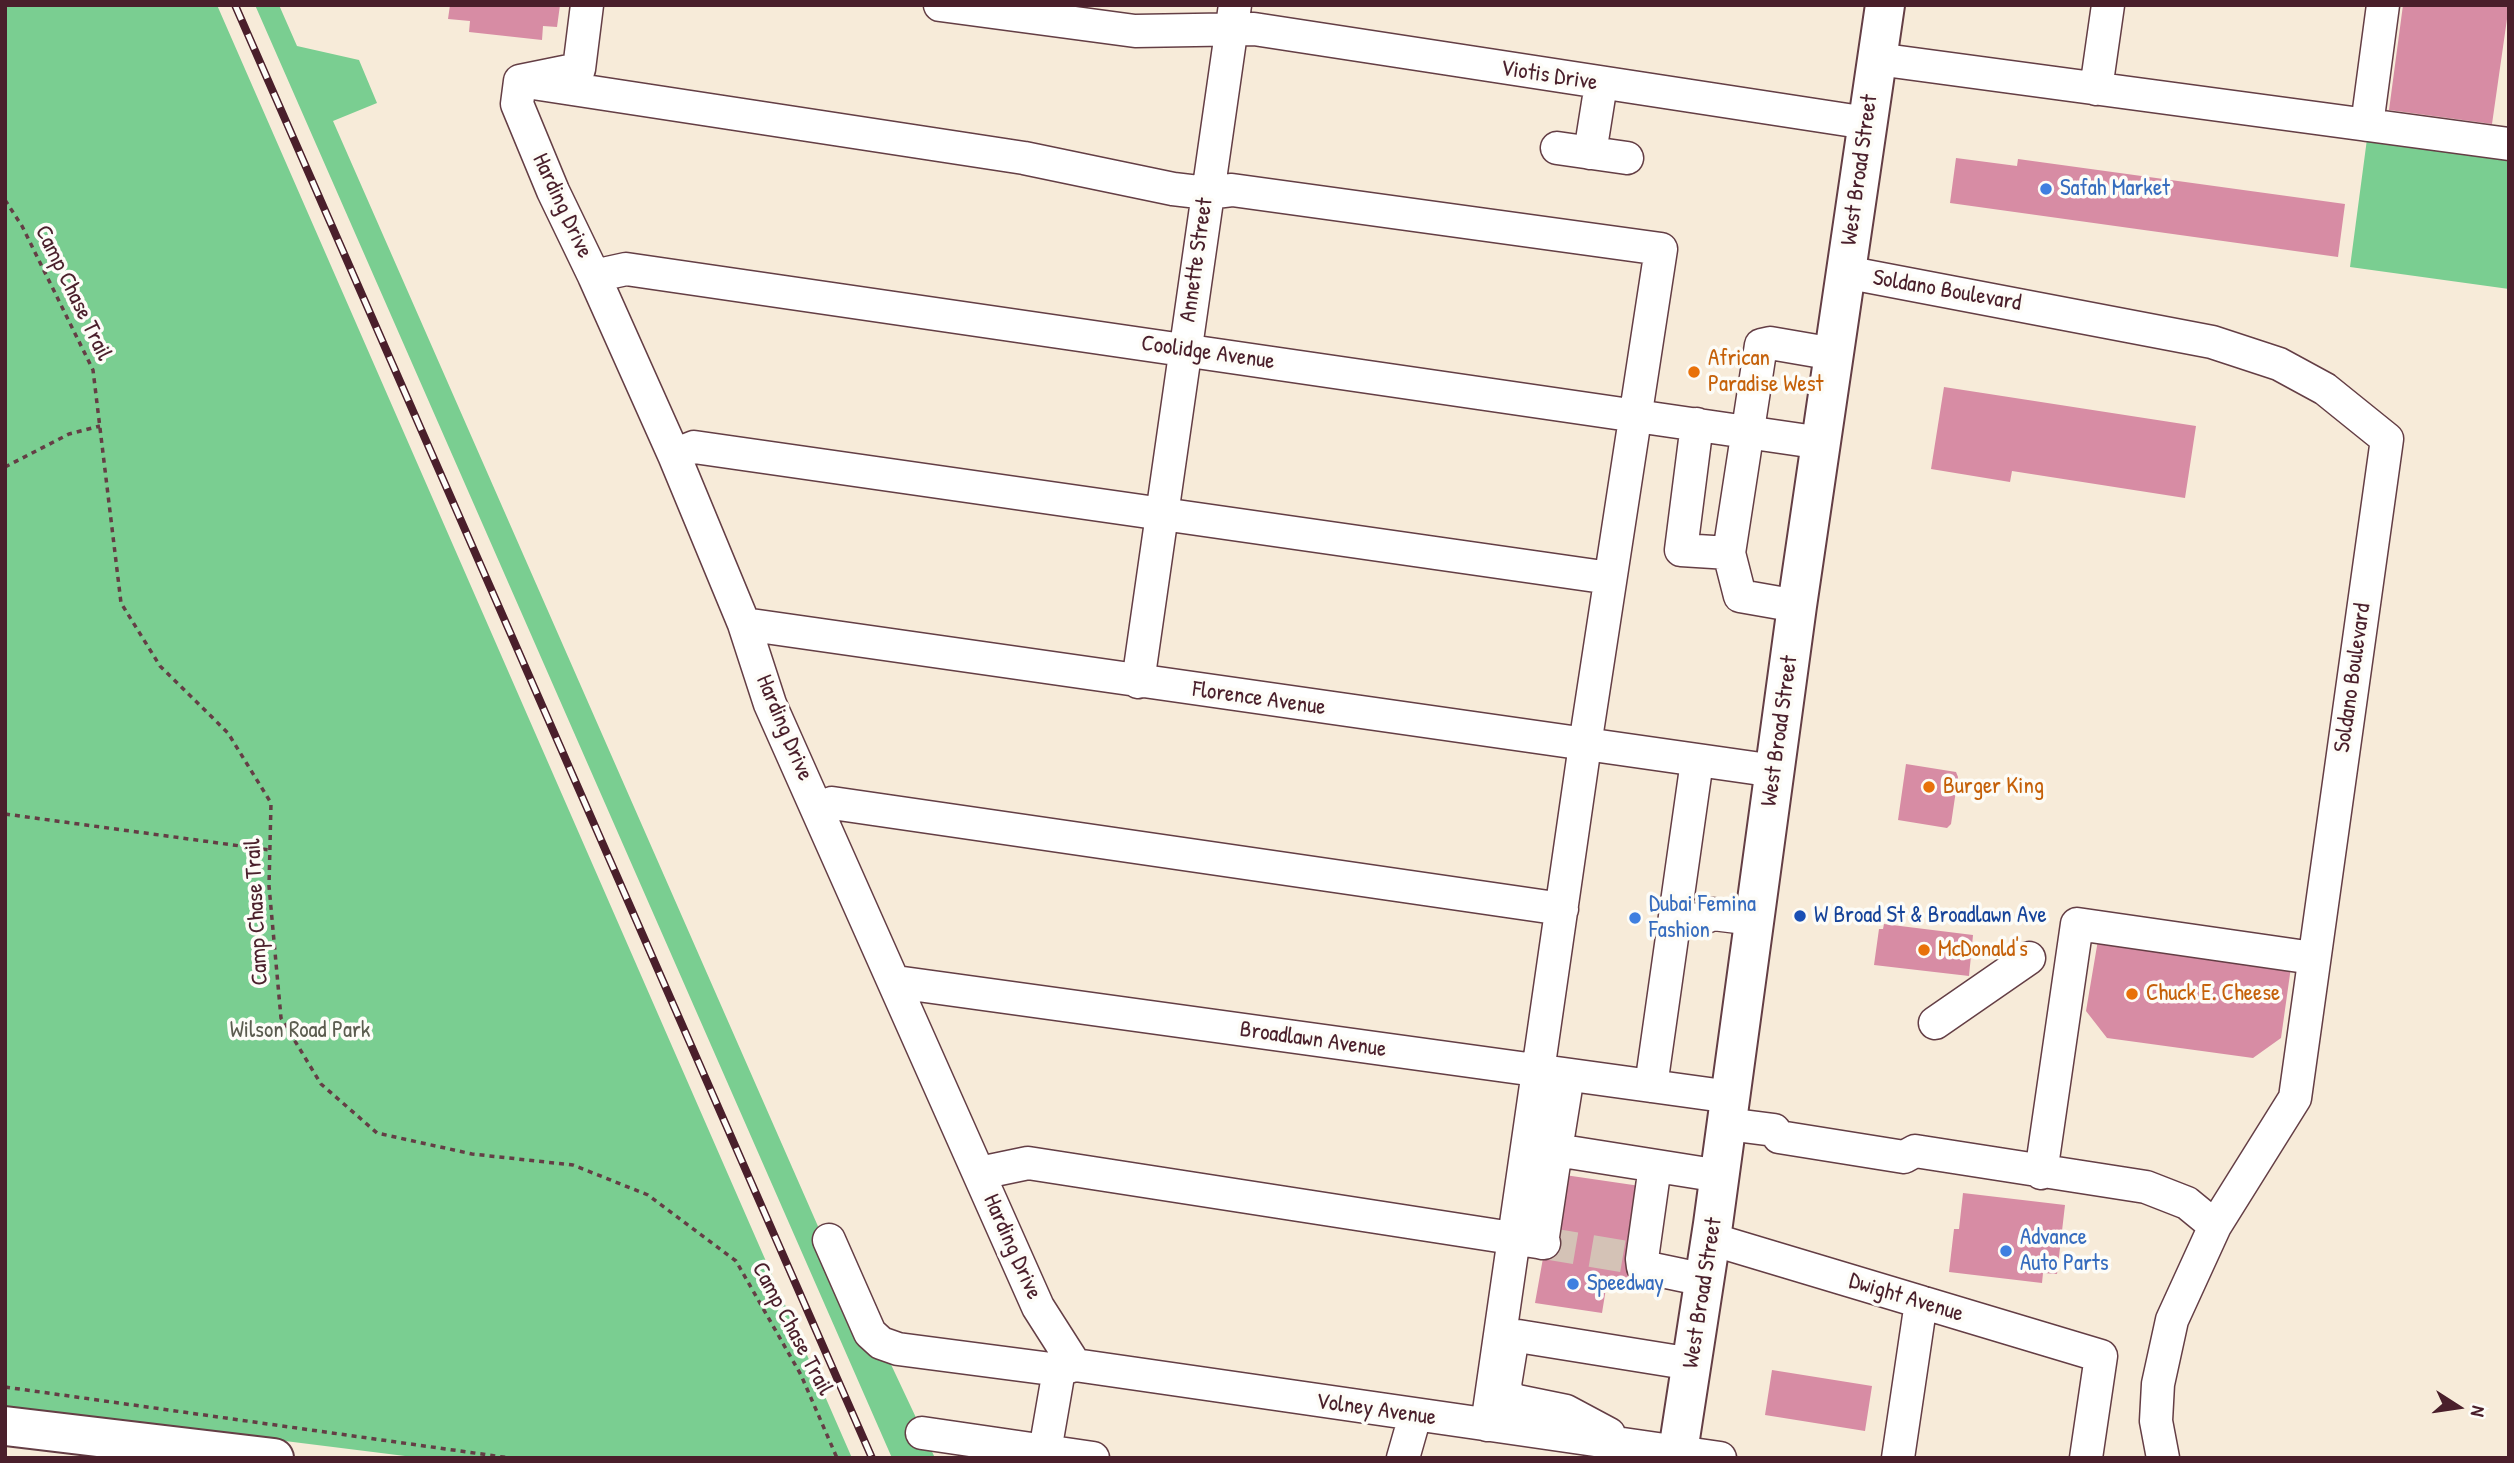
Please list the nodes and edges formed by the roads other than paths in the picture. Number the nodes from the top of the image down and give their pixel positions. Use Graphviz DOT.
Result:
graph roads {
  1 [pos="587,5"];
  2 [pos="940,5"];
  3 [pos="1885,5"];
  4 [pos="2108,5"];
  5 [pos="2383,5"];
  6 [pos="1233,18"];
  7 [pos="1877,59"];
  8 [pos="520,81"];
  9 [pos="1601,84"];
  10 [pos="2096,89"];
  11 [pos="1867,123"];
  12 [pos="2367,125"];
  13 [pos="2509,144"];
  14 [pos="1557,148"];
  15 [pos="1590,153"];
  16 [pos="1627,158"];
  17 [pos="1207,193"];
  18 [pos="1845,272"];
  19 [pos="594,276"];
  20 [pos="1184,350"];
  21 [pos="1834,354"];
  22 [pos="1634,415"];
  23 [pos="1697,424"];
  24 [pos="1746,432"];
  25 [pos="1822,443"];
  26 [pos="674,455"];
  27 [pos="1161,515"];
  28 [pos="1729,553"];
  29 [pos="1610,578"];
  30 [pos="1797,606"];
  31 [pos="744,624"];
  32 [pos="1138,682"];
  33 [pos="1585,745"];
  34 [pos="1697,761"];
  35 [pos="1775,771"];
  36 [pos="818,809"];
  37 [pos="1562,909"];
  38 [pos="1687,919"];
  39 [pos="1753,929"];
  40 [pos="2029,958"];
  41 [pos="2313,958"];
  42 [pos="896,982"];
  43 [pos="1935,1023"];
  44 [pos="1554,1073"];
  45 [pos="1651,1086"];
  46 [pos="1729,1110"];
  47 [pos="1556,1150"];
  48 [pos="1655,1166"];
  49 [pos="980,1173"];
  50 [pos="2041,1173"];
  51 [pos="1720,1176"];
  52 [pos="2215,1226"];
  53 [pos="1711,1239"];
  54 [pos="829,1240"];
  55 [pos="1534,1242"];
  56 [pos="1705,1280"];
  57 [pos="1920,1302"];
  58 [pos="1692,1364"];
  59 [pos="1067,1368"];
  60 [pos="1415,1416"];
  61 [pos="1487,1425"];
  62 [pos="5,1426"];
  63 [pos="922,1433"];
  64 [pos="1623,1443"];
  65 [pos="1542,1445"];
  66 [pos="1045,1451"];
  67 [pos="1678,1455"];
  68 [pos="274,1458"];
  69 [pos="1093,1458"];
  70 [pos="1403,1458"];
  71 [pos="1720,1458"];
  72 [pos="1898,1458"];
  73 [pos="2087,1458"];
  74 [pos="2163,1458"];
  1 -- 8 [label="street"];
  2 -- 6 [label="street, Viotis Drive"];
  3 -- 7 [label="main road, West Broad Street"];
  4 -- 10 [label="street"];
  5 -- 12 [label="street"];
  6 -- 9 [label="street, Viotis Drive"];
  6 -- 17 [label="street, Annette Street"];
  7 -- 10 [label="street"];
  7 -- 11 [label="main road, West Broad Street"];
  8 -- 17 [label="street"];
  8 -- 19 [label="street, Harding Drive"];
  9 -- 11 [label="street, Viotis Drive"];
  9 -- 15 [label="street"];
  10 -- 12 [label="street"];
  11 -- 18 [label="main road, West Broad Street"];
  12 -- 13 [label="street"];
  14 -- 15 [label="street"];
  15 -- 16 [label="street"];
  17 -- 20 [label="street, Annette Street"];
  17 -- 22 [label="street"];
  18 -- 21 [label="main road, West Broad Street"];
  18 -- 41 [label="street, Soldano Boulevard"];
  19 -- 20 [label="street, Coolidge Avenue"];
  19 -- 26 [label="street, Harding Drive"];
  20 -- 22 [label="street, Coolidge Avenue"];
  20 -- 27 [label="street, Annette Street"];
  21 -- 24 [label="street"];
  21 -- 25 [label="main road, West Broad Street"];
  22 -- 23 [label="street, Coolidge Avenue"];
  22 -- 29 [label="street"];
  23 -- 24 [label="street, Coolidge Avenue"];
  23 -- 28 [label="street"];
  24 -- 25 [label="street, Coolidge Avenue"];
  24 -- 28 [label="street"];
  25 -- 30 [label="main road, West Broad Street"];
  26 -- 27 [label="street"];
  26 -- 31 [label="street, Harding Drive"];
  27 -- 29 [label="street"];
  27 -- 32 [label="street, Annette Street"];
  28 -- 30 [label="street"];
  29 -- 33 [label="street"];
  30 -- 35 [label="main road, West Broad Street"];
  31 -- 32 [label="street, Florence Avenue"];
  31 -- 36 [label="street, Harding Drive"];
  32 -- 33 [label="street, Florence Avenue"];
  33 -- 34 [label="street, Florence Avenue"];
  33 -- 37 [label="street"];
  34 -- 35 [label="street, Florence Avenue"];
  34 -- 38 [label="street"];
  35 -- 39 [label="main road, West Broad Street"];
  36 -- 37 [label="street"];
  36 -- 42 [label="street, Harding Drive"];
  37 -- 44 [label="street"];
  38 -- 39 [label="street"];
  38 -- 45 [label="street"];
  39 -- 46 [label="main road, West Broad Street"];
  40 -- 43 [label="street"];
  41 -- 50 [label="street"];
  41 -- 52 [label="street, Soldano Boulevard"];
  42 -- 44 [label="street, Broadlawn Avenue"];
  42 -- 49 [label="street, Harding Drive"];
  44 -- 45 [label="street, Broadlawn Avenue"];
  44 -- 47 [label="street"];
  44 -- 55 [label="street"];
  45 -- 46 [label="street, Broadlawn Avenue"];
  46 -- 50 [label="street, Broadlawn Avenue"];
  46 -- 51 [label="main road, West Broad Street"];
  47 -- 48 [label="street"];
  47 -- 55 [label="street"];
  48 -- 51 [label="street"];
  48 -- 56 [label="street"];
  49 -- 55 [label="street"];
  49 -- 59 [label="street, Harding Drive"];
  50 -- 52 [label="street"];
  51 -- 53 [label="main road, West Broad Street"];
  52 -- 74 [label="street, Soldano Boulevard"];
  53 -- 56 [label="main road, West Broad Street"];
  53 -- 57 [label="street, Dwight Avenue"];
  54 -- 59 [label="street, Volney Avenue"];
  55 -- 61 [label="street"];
  56 -- 58 [label="main road, West Broad Street"];
  57 -- 72 [label="street"];
  57 -- 73 [label="street, Dwight Avenue"];
  58 -- 64 [label="street"];
  58 -- 67 [label="main road, West Broad Street"];
  59 -- 60 [label="street, Volney Avenue"];
  59 -- 66 [label="street"];
  60 -- 61 [label="street, Volney Avenue"];
  60 -- 70 [label="street"];
  61 -- 65 [label="street, Volney Avenue"];
  62 -- 68 [label="main road"];
  63 -- 66 [label="street"];
  64 -- 65 [label="street, Volney Avenue"];
  64 -- 67 [label="street, Volney Avenue"];
  66 -- 69 [label="street"];
  67 -- 71 [label="street, Volney Avenue"];
}
